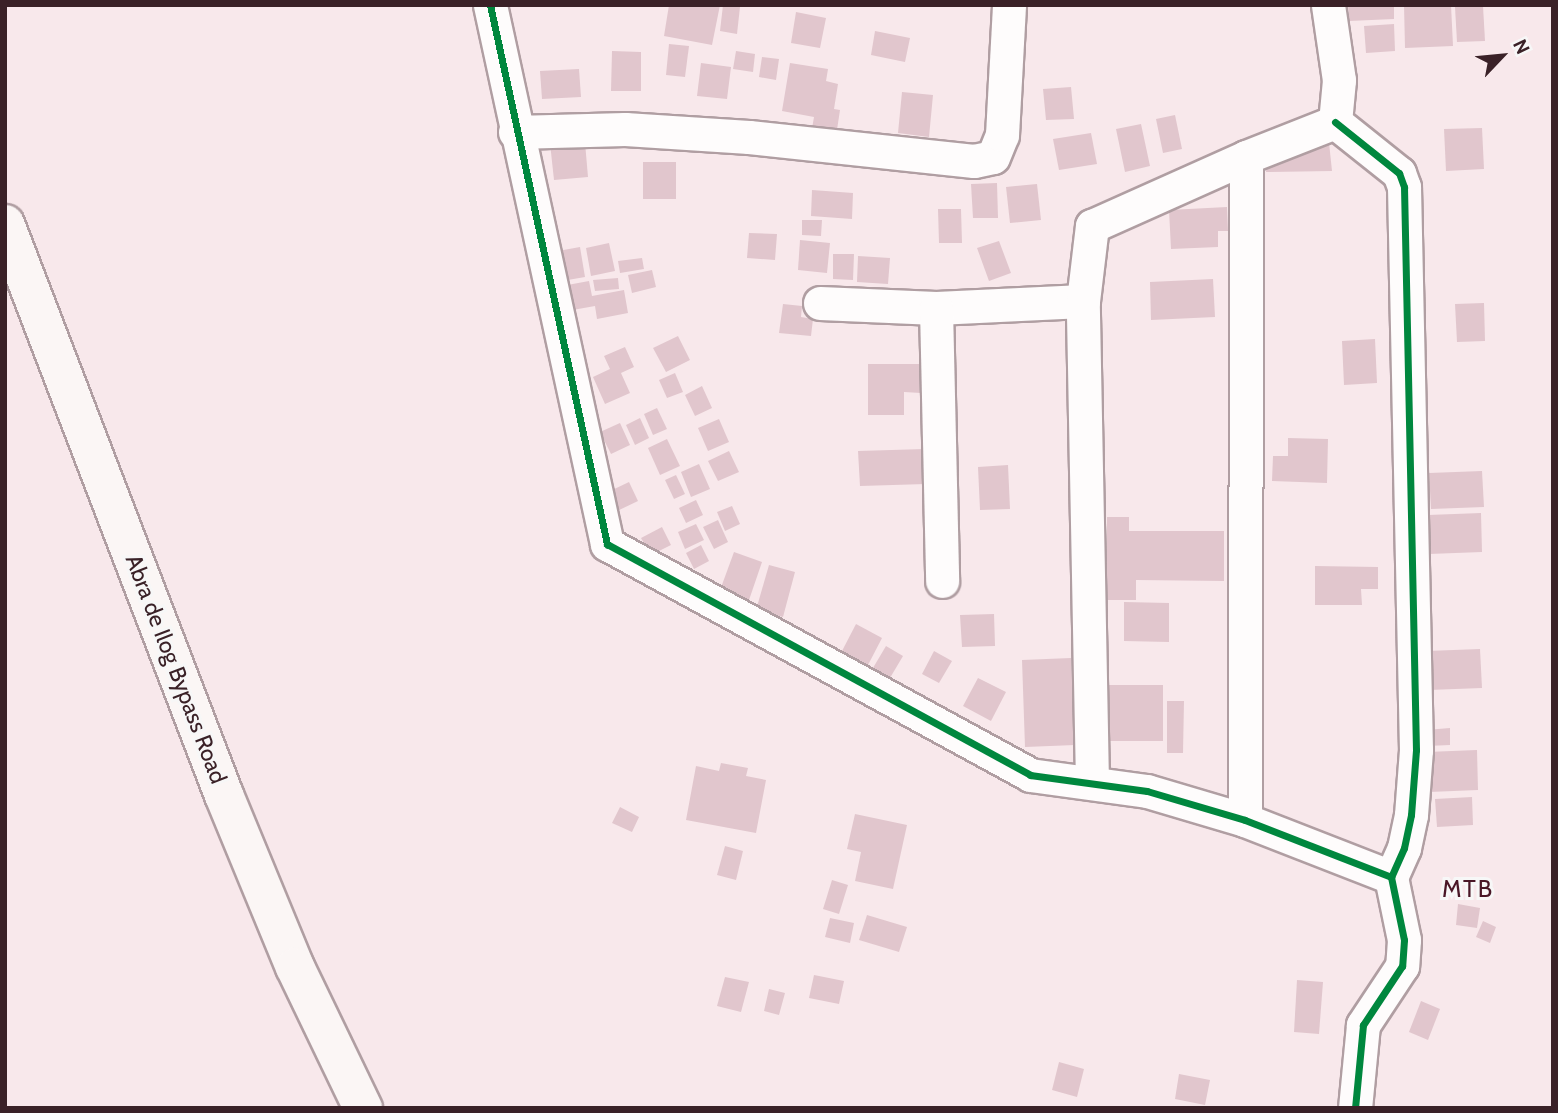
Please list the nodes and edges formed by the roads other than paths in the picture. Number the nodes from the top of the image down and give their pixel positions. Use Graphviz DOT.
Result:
graph roads {
  1 [pos="489,5"];
  2 [pos="1009,5"];
  3 [pos="1328,5"];
  4 [pos="1335,122"];
  5 [pos="515,132"];
  6 [pos="1246,157"];
  7 [pos="5,224"];
  8 [pos="1083,301"];
  9 [pos="820,303"];
  10 [pos="936,308"];
  11 [pos="942,582"];
  12 [pos="1093,783"];
  13 [pos="1245,820"];
  14 [pos="1391,877"];
  15 [pos="363,1108"];
  16 [pos="1355,1108"];
  1 -- 5 [label="street"];
  2 -- 5 [label="street"];
  3 -- 4 [label="street"];
  4 -- 6 [label="street"];
  4 -- 14 [label="street"];
  5 -- 12 [label="street"];
  6 -- 8 [label="street"];
  6 -- 13 [label="street"];
  7 -- 15 [label="main road, Abra de Ilog Bypass Road"];
  8 -- 10 [label="street"];
  8 -- 12 [label="street"];
  9 -- 10 [label="street"];
  10 -- 11 [label="street"];
  12 -- 13 [label="street"];
  13 -- 14 [label="street"];
  14 -- 16 [label="street"];
}
